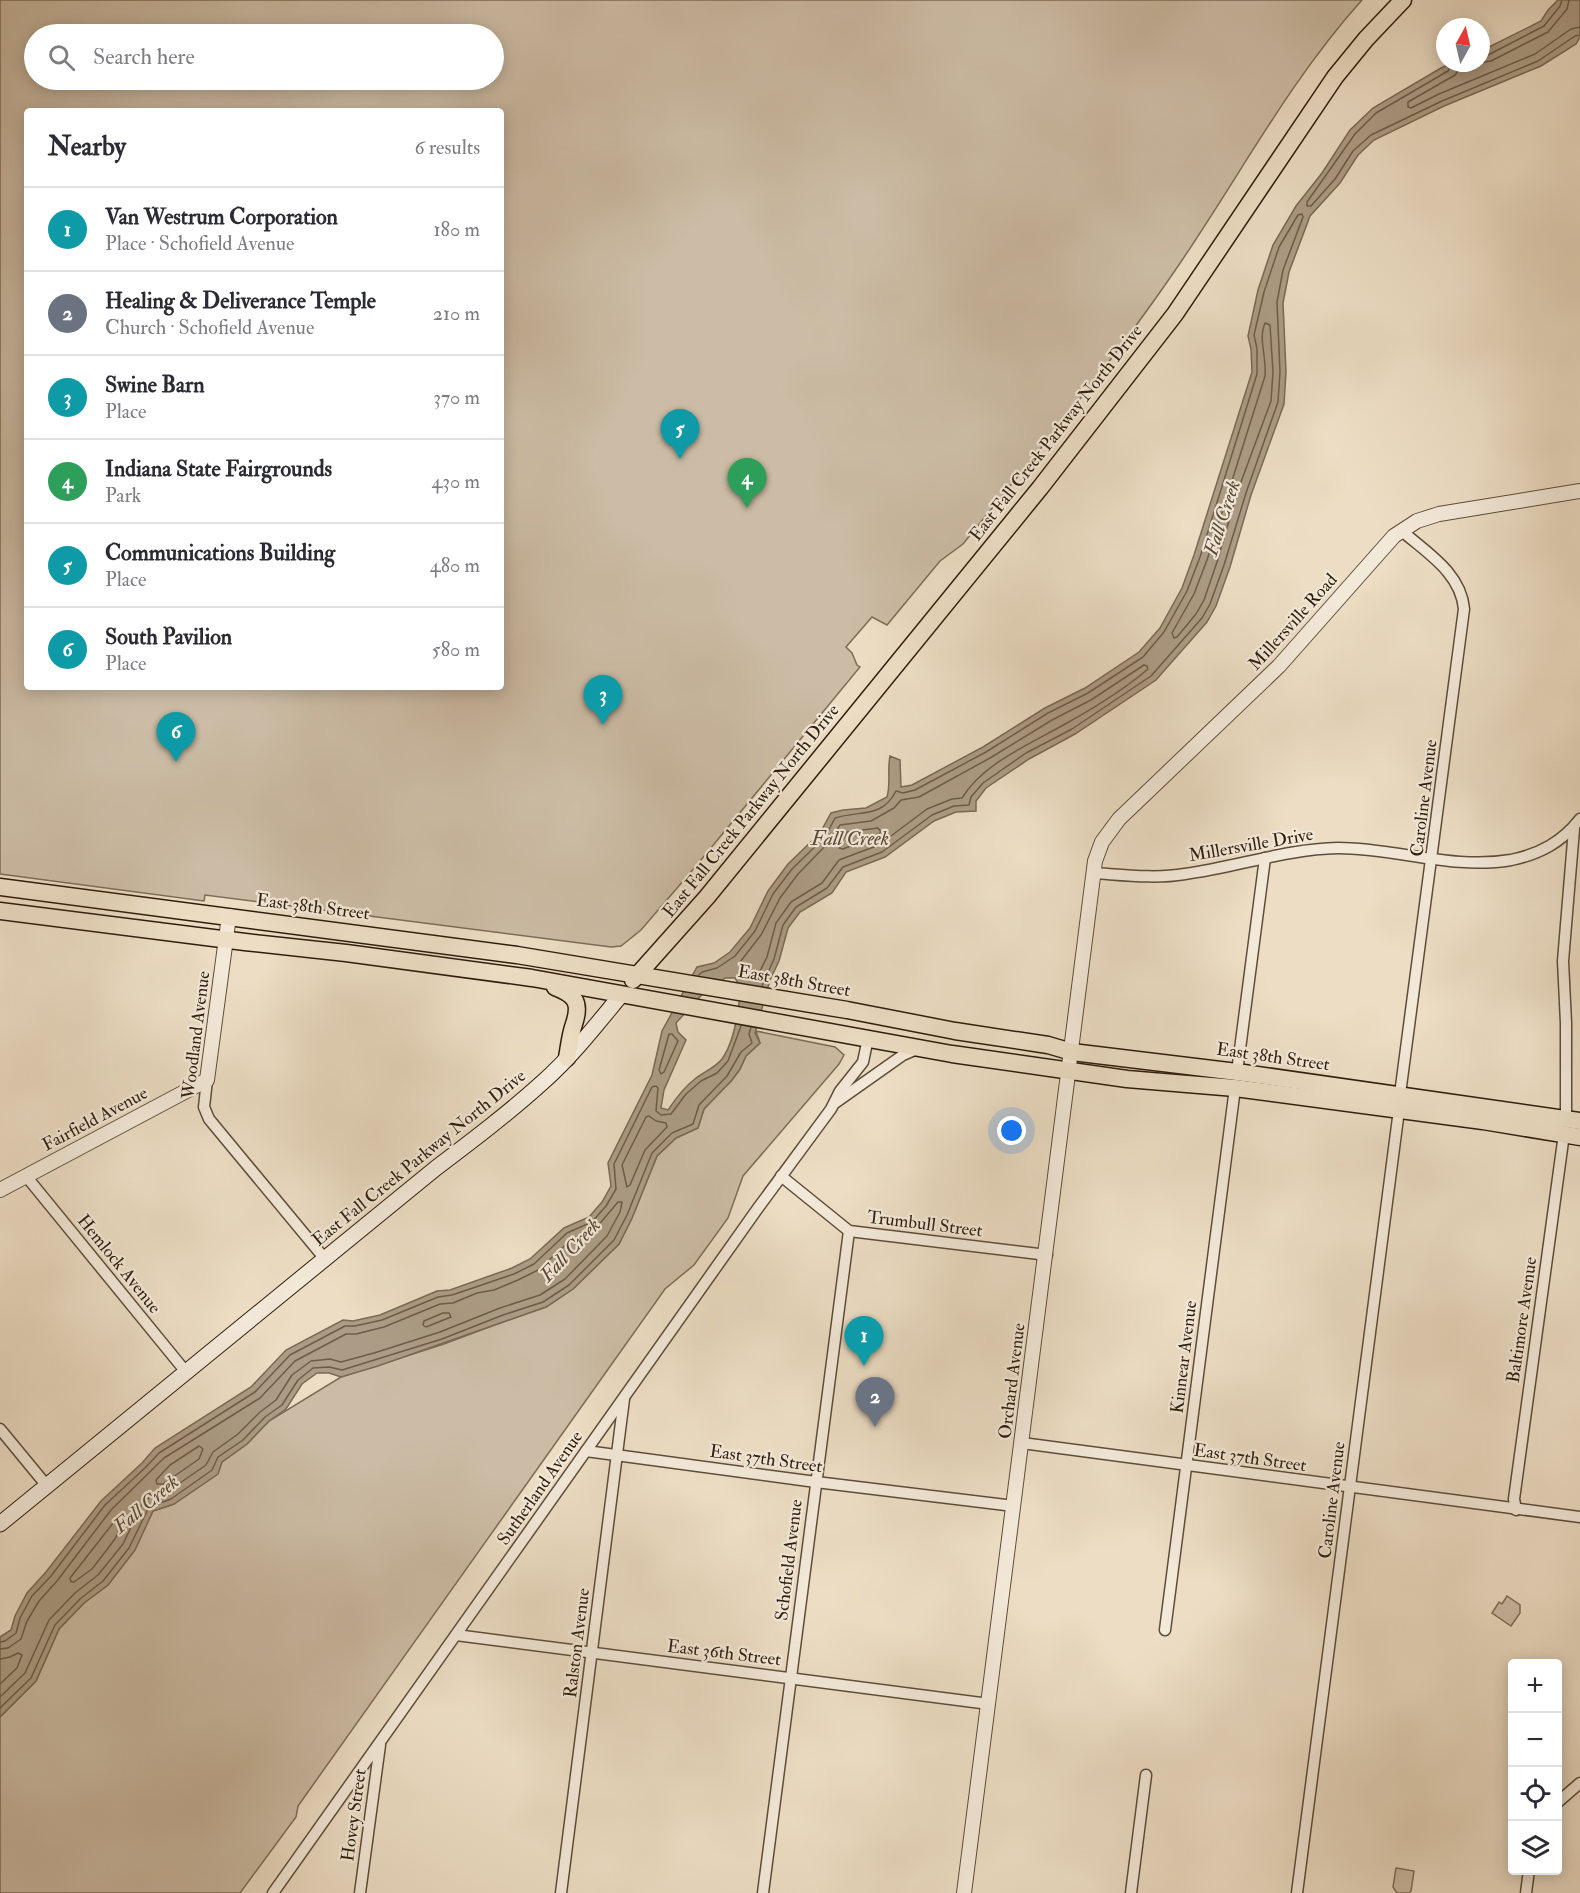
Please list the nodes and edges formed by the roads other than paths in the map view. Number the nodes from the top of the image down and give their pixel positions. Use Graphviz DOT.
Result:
graph roads {
  1 [pos="1403,0"];
  2 [pos="1580,491"];
  3 [pos="1402,531"];
  4 [pos="1580,819"];
  5 [pos="1576,830"];
  6 [pos="1265,858"];
  7 [pos="1433,858"];
  8 [pos="1094,873"];
  9 [pos="0,887"];
  10 [pos="0,911"];
  11 [pos="229,916"];
  12 [pos="225,940"];
  13 [pos="638,975"];
  14 [pos="532,978"];
  15 [pos="621,995"];
  16 [pos="868,1038"];
  17 [pos="919,1048"];
  18 [pos="1072,1052"];
  19 [pos="567,1058"];
  20 [pos="1070,1070"];
  21 [pos="207,1080"];
  22 [pos="1236,1080"];
  23 [pos="1399,1102"];
  24 [pos="835,1103"];
  25 [pos="1572,1128"];
  26 [pos="26,1176"];
  27 [pos="782,1176"];
  28 [pos="0,1190"];
  29 [pos="849,1231"];
  30 [pos="1047,1255"];
  31 [pos="325,1259"];
  32 [pos="186,1372"];
  33 [pos="625,1396"];
  34 [pos="0,1429"];
  35 [pos="1022,1443"];
  36 [pos="586,1451"];
  37 [pos="618,1456"];
  38 [pos="1186,1466"];
  39 [pos="816,1482"];
  40 [pos="47,1486"];
  41 [pos="1350,1488"];
  42 [pos="1014,1506"];
  43 [pos="1516,1510"];
  44 [pos="1580,1517"];
  45 [pos="0,1524"];
  46 [pos="1165,1630"];
  47 [pos="456,1635"];
  48 [pos="593,1653"];
  49 [pos="791,1678"];
  50 [pos="989,1704"];
  51 [pos="381,1741"];
  52 [pos="1146,1775"];
  53 [pos="1580,1783"];
  54 [pos="1562,1798"];
  55 [pos="1528,1875"];
  56 [pos="273,1893"];
  57 [pos="360,1893"];
  58 [pos="561,1893"];
  59 [pos="763,1893"];
  60 [pos="964,1893"];
  61 [pos="1131,1893"];
  62 [pos="1298,1893"];
  63 [pos="1526,1893"];
  1 -- 13 [label="main road, East Fall Creek Parkway North Drive"];
  2 -- 3 [label="street, Millersville Road"];
  3 -- 7 [label="street, Caroline Avenue"];
  3 -- 8 [label="street, Millersville Road"];
  4 -- 5 [label="street, Millersville Drive"];
  5 -- 7 [label="street, Millersville Drive"];
  5 -- 25 [label="street, Baltimore Avenue"];
  6 -- 7 [label="street, Millersville Drive"];
  6 -- 8 [label="street, Millersville Drive"];
  6 -- 22 [label="street, Kinnear Avenue"];
  7 -- 23 [label="street, Caroline Avenue"];
  8 -- 18 [label="street, Orchard Avenue"];
  9 -- 11 [label="main road, East 38th Street"];
  10 -- 12 [label="main road, East 38th Street"];
  11 -- 12 [label="street, Woodland Avenue"];
  11 -- 13 [label="main road, East 38th Street"];
  12 -- 14 [label="main road, East 38th Street"];
  12 -- 21 [label="street, Woodland Avenue"];
  13 -- 15 [label="main road, East Fall Creek Parkway North Drive"];
  13 -- 18 [label="main road, East 38th Street"];
  14 -- 15 [label="main road, East 38th Street"];
  14 -- 19 [label="main road"];
  15 -- 16 [label="main road, East 38th Street"];
  15 -- 19 [label="main road, East Fall Creek Parkway North Drive"];
  16 -- 17 [label="main road, East 38th Street"];
  16 -- 24 [label="street, Sutherland Avenue"];
  17 -- 20 [label="main road, East 38th Street"];
  17 -- 24 [label="street, Sutherland Avenue"];
  18 -- 20 [label="street, Orchard Avenue"];
  18 -- 22 [label="main road, East 38th Street"];
  19 -- 31 [label="main road, East Fall Creek Parkway North Drive"];
  20 -- 22 [label="main road, East 38th Street"];
  20 -- 30 [label="street, Orchard Avenue"];
  21 -- 26 [label="street, Fairfield Avenue"];
  21 -- 31 [label="street, Woodland Avenue"];
  22 -- 23 [label="main road, East 38th Street"];
  22 -- 38 [label="street, Kinnear Avenue"];
  23 -- 25 [label="main road, East 38th Street"];
  23 -- 41 [label="street, Caroline Avenue"];
  24 -- 27 [label="street, Sutherland Avenue"];
  25 -- 43 [label="street, Baltimore Avenue"];
  26 -- 28 [label="street, Fairfield Avenue"];
  26 -- 32 [label="street, Hemlock Avenue"];
  27 -- 29 [label="street, Trumbull Street"];
  27 -- 33 [label="street, Sutherland Avenue"];
  29 -- 30 [label="street, Trumbull Street"];
  29 -- 39 [label="street, Schofield Avenue"];
  30 -- 35 [label="street, Orchard Avenue"];
  31 -- 32 [label="main road, East Fall Creek Parkway North Drive"];
  32 -- 40 [label="main road, East Fall Creek Parkway North Drive"];
  33 -- 36 [label="street, Sutherland Avenue"];
  33 -- 37 [label="street, Ralston Avenue"];
  34 -- 40 [label="street"];
  35 -- 38 [label="street, East 37th Street"];
  35 -- 42 [label="street, Orchard Avenue"];
  36 -- 37 [label="street, East 37th Street"];
  36 -- 47 [label="street, Sutherland Avenue"];
  37 -- 39 [label="street, East 37th Street"];
  37 -- 48 [label="street, Ralston Avenue"];
  38 -- 41 [label="street, East 37th Street"];
  38 -- 46 [label="street, Kinnear Avenue"];
  39 -- 42 [label="street, East 37th Street"];
  39 -- 49 [label="street, Schofield Avenue"];
  40 -- 45 [label="main road, East Fall Creek Parkway North Drive"];
  41 -- 43 [label="street, East 37th Street"];
  41 -- 62 [label="street, Caroline Avenue"];
  42 -- 50 [label="street, Orchard Avenue"];
  43 -- 44 [label="street, East 37th Street"];
  47 -- 48 [label="street, East 36th Street"];
  47 -- 51 [label="street, Sutherland Avenue"];
  48 -- 49 [label="street, East 36th Street"];
  48 -- 58 [label="street, Ralston Avenue"];
  49 -- 50 [label="street, East 36th Street"];
  49 -- 59 [label="street, Schofield Avenue"];
  50 -- 60 [label="street, Orchard Avenue"];
  51 -- 56 [label="street, Sutherland Avenue"];
  51 -- 57 [label="street, Hovey Street"];
  52 -- 61 [label="street"];
  53 -- 54 [label="street"];
  55 -- 63 [label="street"];
}
